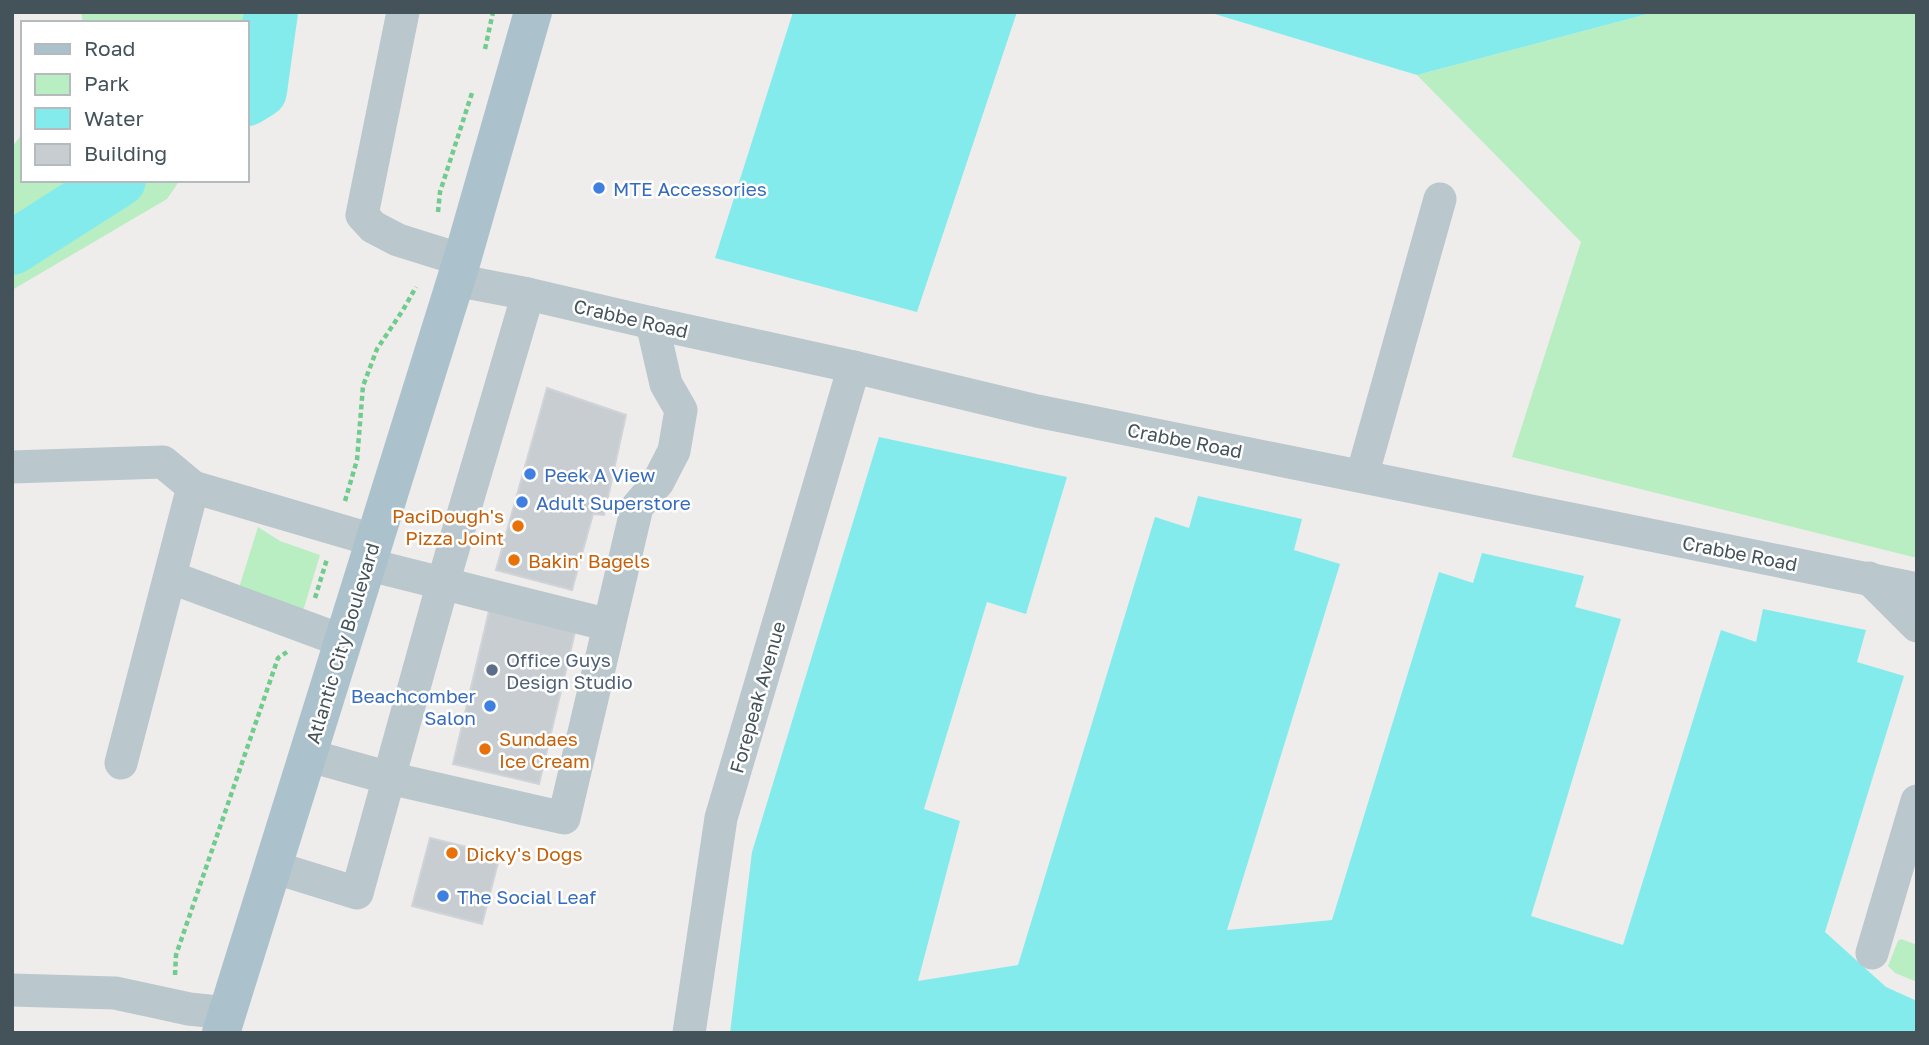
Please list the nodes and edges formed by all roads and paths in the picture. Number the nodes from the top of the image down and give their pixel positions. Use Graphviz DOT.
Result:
graph roads {
  1 [pos="403,12"];
  2 [pos="533,12"];
  3 [pos="1440,199"];
  4 [pos="458,270"];
  5 [pos="528,294"];
  6 [pos="652,323"];
  7 [pos="854,367"];
  8 [pos="12,467"];
  9 [pos="1362,476"];
  10 [pos="193,487"];
  11 [pos="330,550"];
  12 [pos="370,552"];
  13 [pos="170,577"];
  14 [pos="1868,579"];
  15 [pos="443,583"];
  16 [pos="1917,589"];
  17 [pos="312,607"];
  18 [pos="609,625"];
  19 [pos="1917,626"];
  20 [pos="343,641"];
  21 [pos="289,651"];
  22 [pos="307,755"];
  23 [pos="121,763"];
  24 [pos="389,778"];
  25 [pos="1917,801"];
  26 [pos="273,867"];
  27 [pos="1872,953"];
  28 [pos="12,990"];
  29 [pos="173,1005"];
  30 [pos="224,1023"];
  31 [pos="689,1033"];
  1 -- 4 [label="street, Crabbe Road"];
  2 -- 4 [label="main road, Atlantic City Boulevard"];
  3 -- 9 [label="street"];
  4 -- 5 [label="street, Crabbe Road"];
  4 -- 12 [label="main road, Atlantic City Boulevard"];
  5 -- 6 [label="street, Crabbe Road"];
  5 -- 15 [label="street"];
  6 -- 7 [label="street, Crabbe Road"];
  6 -- 18 [label="street"];
  7 -- 9 [label="street, Crabbe Road"];
  7 -- 31 [label="street, Forepeak Avenue"];
  8 -- 10 [label="street"];
  9 -- 14 [label="street, Crabbe Road"];
  10 -- 12 [label="street"];
  10 -- 13 [label="street"];
  11 -- 17 [label="path"];
  12 -- 15 [label="street"];
  12 -- 20 [label="main road, Atlantic City Boulevard"];
  13 -- 20 [label="street"];
  13 -- 23 [label="street"];
  14 -- 16 [label="street, Crabbe Road"];
  14 -- 19 [label="street"];
  15 -- 18 [label="street"];
  15 -- 24 [label="street"];
  18 -- 24 [label="street"];
  20 -- 22 [label="main road, Atlantic City Boulevard"];
  21 -- 29 [label="path"];
  22 -- 24 [label="street"];
  22 -- 26 [label="main road, Atlantic City Boulevard"];
  24 -- 26 [label="street"];
  25 -- 27 [label="street"];
  26 -- 30 [label="main road, Atlantic City Boulevard"];
  28 -- 29 [label="street"];
  29 -- 30 [label="street"];
}
